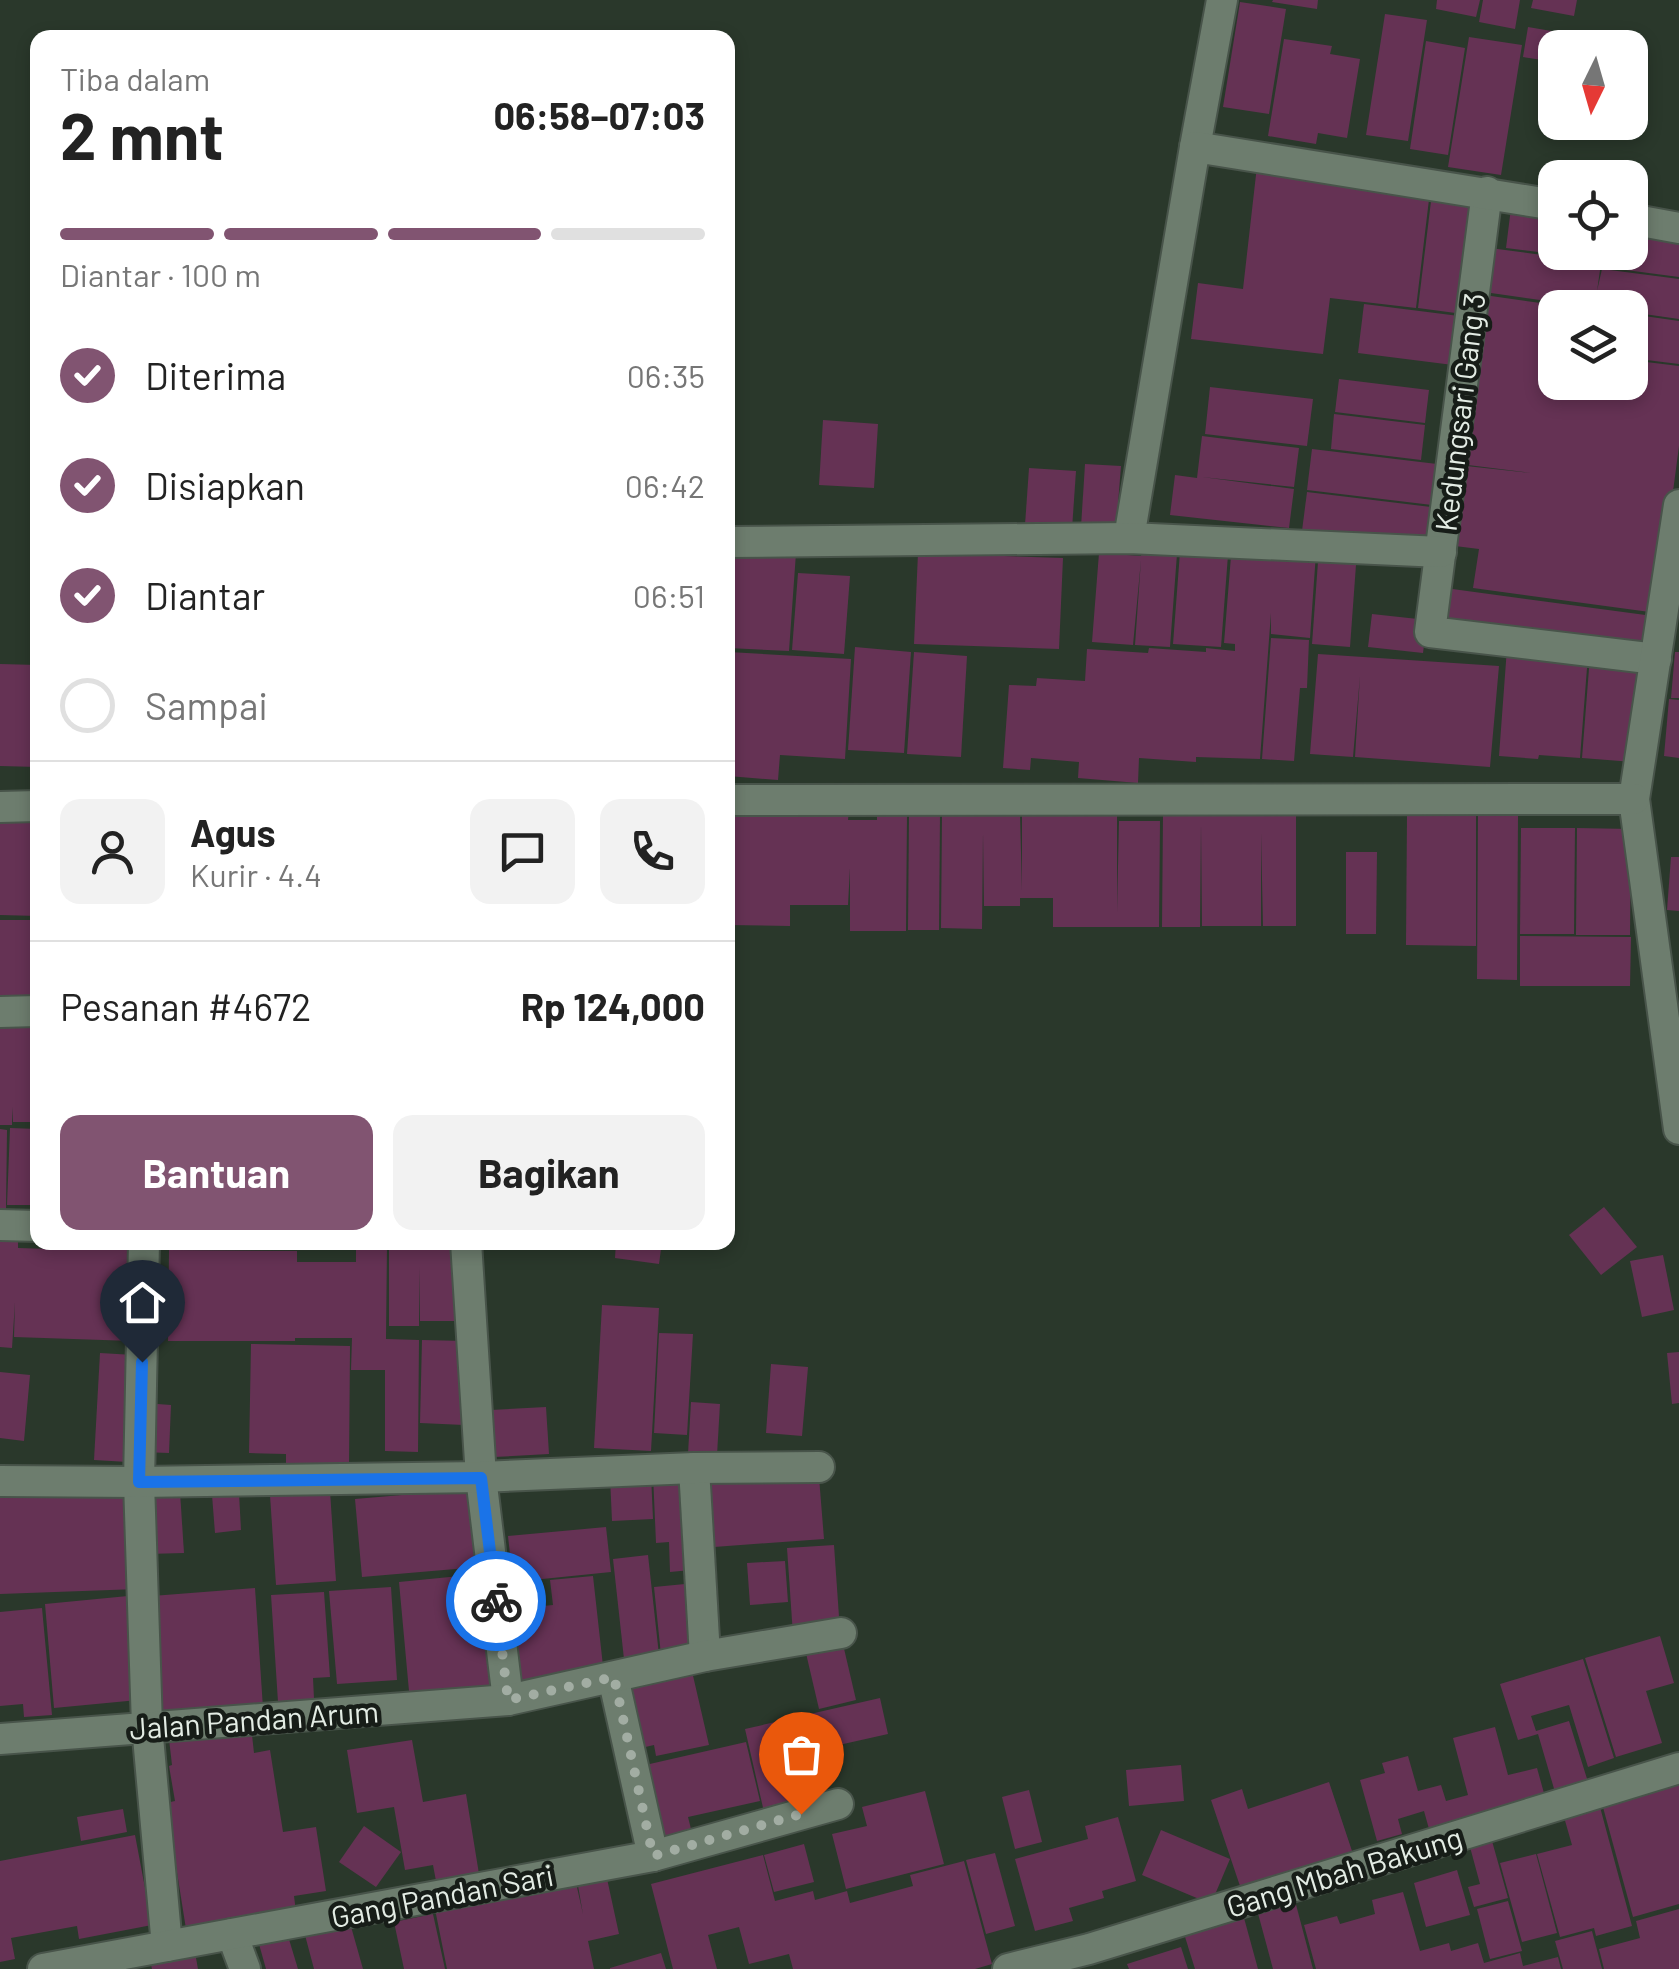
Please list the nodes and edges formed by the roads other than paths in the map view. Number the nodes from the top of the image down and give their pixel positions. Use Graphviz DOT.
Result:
graph roads {
  1 [pos="1222,0"];
  2 [pos="1195,147"];
  3 [pos="1487,192"];
  4 [pos="1538,202"];
  5 [pos="1648,222"];
  6 [pos="1679,228"];
  7 [pos="1679,505"];
  8 [pos="1130,538"];
  9 [pos="735,542"];
  10 [pos="1441,552"];
  11 [pos="1656,659"];
  12 [pos="1634,798"];
  13 [pos="735,800"];
  14 [pos="30,806"];
  15 [pos="0,807"];
  16 [pos="30,1011"];
  17 [pos="0,1012"];
  18 [pos="1679,1129"];
  19 [pos="144,1250"];
  20 [pos="467,1250"];
  21 [pos="819,1467"];
  22 [pos="694,1468"];
  23 [pos="481,1478"];
  24 [pos="0,1481"];
  25 [pos="139,1482"];
  26 [pos="841,1634"];
  27 [pos="705,1656"];
  28 [pos="614,1677"];
  29 [pos="508,1700"];
  30 [pos="147,1726"];
  31 [pos="0,1739"];
  32 [pos="1679,1768"];
  33 [pos="838,1804"];
  34 [pos="653,1856"];
  35 [pos="232,1934"];
  36 [pos="167,1946"];
  37 [pos="43,1969"];
  38 [pos="245,1969"];
  39 [pos="1008,1969"];
  1 -- 2 [label="street"];
  2 -- 3 [label="street"];
  2 -- 8 [label="street"];
  3 -- 4 [label="street"];
  3 -- 10 [label="street, Kedungsari Gang 3"];
  5 -- 6 [label="street"];
  7 -- 11 [label="street"];
  8 -- 9 [label="street"];
  8 -- 10 [label="street"];
  10 -- 11 [label="street, Kedungsari Gang 3"];
  11 -- 12 [label="street"];
  12 -- 13 [label="street"];
  12 -- 18 [label="street"];
  14 -- 15 [label="street"];
  16 -- 17 [label="street"];
  19 -- 25 [label="street"];
  20 -- 23 [label="street"];
  21 -- 22 [label="street"];
  22 -- 23 [label="street"];
  22 -- 27 [label="street"];
  23 -- 25 [label="street"];
  23 -- 29 [label="street"];
  24 -- 25 [label="street"];
  25 -- 30 [label="street"];
  26 -- 27 [label="street, Jalan Pandan Arum"];
  27 -- 28 [label="street, Jalan Pandan Arum"];
  28 -- 29 [label="street, Jalan Pandan Arum"];
  28 -- 34 [label="street"];
  29 -- 30 [label="street, Jalan Pandan Arum"];
  30 -- 31 [label="street, Jalan Pandan Arum"];
  30 -- 36 [label="street"];
  32 -- 39 [label="street, Gang Mbah Bakung"];
  33 -- 34 [label="street, Gang Pandan Sari"];
  34 -- 35 [label="street, Gang Pandan Sari"];
  35 -- 36 [label="street, Gang Pandan Sari"];
  35 -- 38 [label="street"];
  36 -- 37 [label="street, Gang Pandan Sari"];
}
